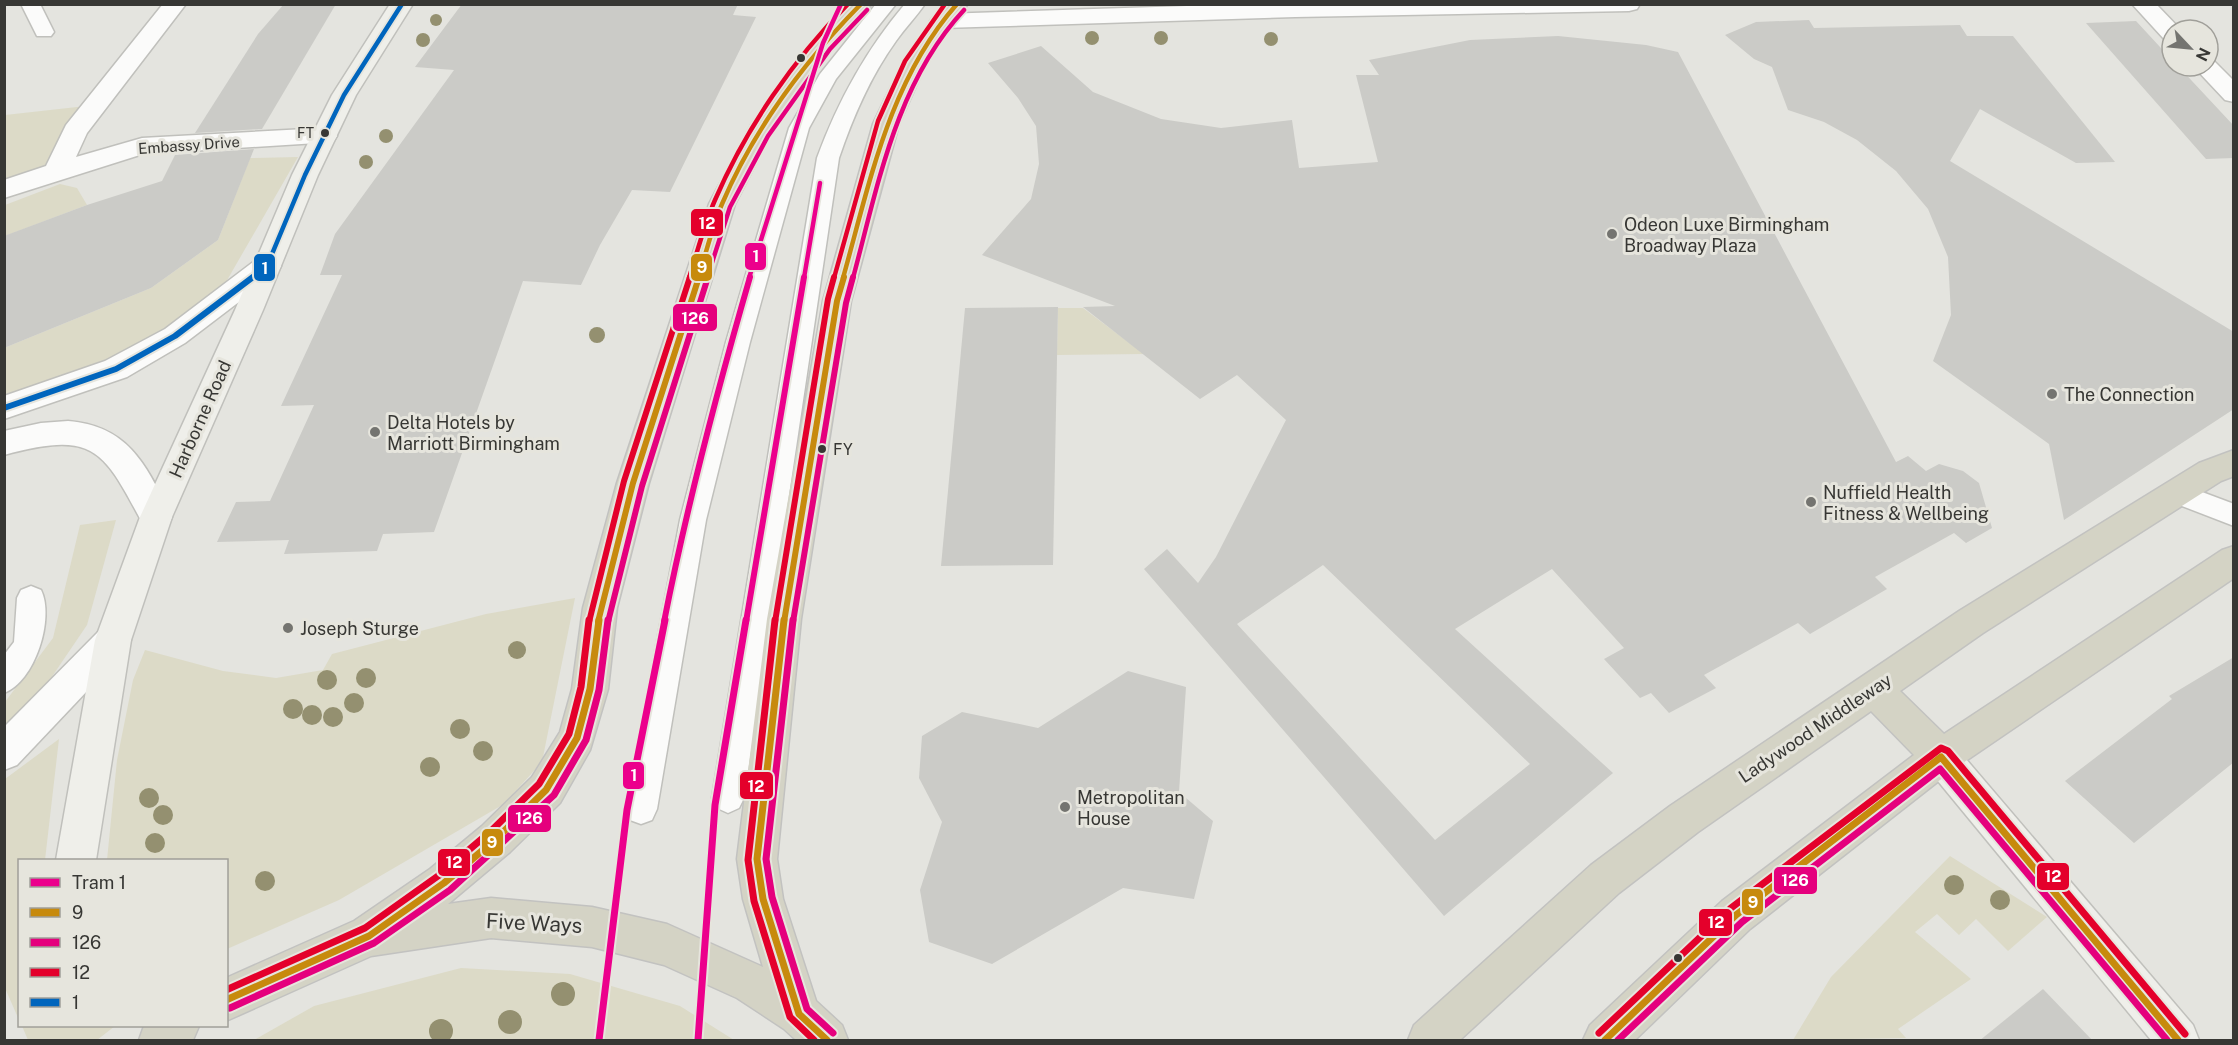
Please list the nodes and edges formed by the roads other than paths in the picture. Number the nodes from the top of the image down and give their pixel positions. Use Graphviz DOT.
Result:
graph roads {
  1 [pos="30,4"];
  2 [pos="175,4"];
  3 [pos="402,4"];
  4 [pos="861,4"];
  5 [pos="887,4"];
  6 [pos="916,4"];
  7 [pos="1629,4"];
  8 [pos="2143,4"];
  9 [pos="950,13"];
  10 [pos="2160,22"];
  11 [pos="44,32"];
  12 [pos="2217,78"];
  13 [pos="2234,95"];
  14 [pos="324,136"];
  15 [pos="57,171"];
  16 [pos="4,190"];
  17 [pos="267,266"];
  18 [pos="4,408"];
  19 [pos="4,443"];
  20 [pos="2234,462"];
  21 [pos="2178,494"];
  22 [pos="2234,515"];
  23 [pos="156,517"];
  24 [pos="2234,560"];
  25 [pos="31,598"];
  26 [pos="113,640"];
  27 [pos="4,680"];
  28 [pos="1872,688"];
  29 [pos="4,753"];
  30 [pos="1941,757"];
  31 [pos="728,798"];
  32 [pos="641,809"];
  33 [pos="76,859"];
  34 [pos="369,936"];
  35 [pos="228,998"];
  36 [pos="177,1027"];
  37 [pos="813,1027"];
  38 [pos="160,1041"];
  39 [pos="1429,1041"];
  40 [pos="1605,1041"];
  41 [pos="2178,1041"];
  1 -- 11 [label="lane"];
  2 -- 15 [label="street"];
  3 -- 14 [label="main road, Harborne Road"];
  4 -- 34 [label="highway"];
  5 -- 32 [label="lane"];
  6 -- 31 [label="lane"];
  7 -- 9 [label="street"];
  8 -- 10 [label="street"];
  9 -- 37 [label="highway"];
  12 -- 13 [label="street"];
  14 -- 15 [label="street, Embassy Drive"];
  14 -- 17 [label="main road, Harborne Road"];
  15 -- 16 [label="street, Embassy Drive"];
  17 -- 18 [label="street"];
  17 -- 23 [label="main road, Harborne Road"];
  19 -- 23 [label="street"];
  20 -- 21 [label="highway, Ladywood Middleway"];
  21 -- 22 [label="lane"];
  21 -- 28 [label="highway, Ladywood Middleway"];
  23 -- 26 [label="main road, Harborne Road"];
  24 -- 30 [label="highway"];
  25 -- 27 [label="lane"];
  26 -- 29 [label="street"];
  26 -- 33 [label="main road, Harborne Road"];
  28 -- 30 [label="highway"];
  28 -- 39 [label="highway, Ladywood Middleway"];
  30 -- 40 [label="highway"];
  30 -- 41 [label="main road"];
  34 -- 35 [label="highway, Five Ways"];
  34 -- 37 [label="highway, Five Ways"];
  36 -- 38 [label="highway"];
}
